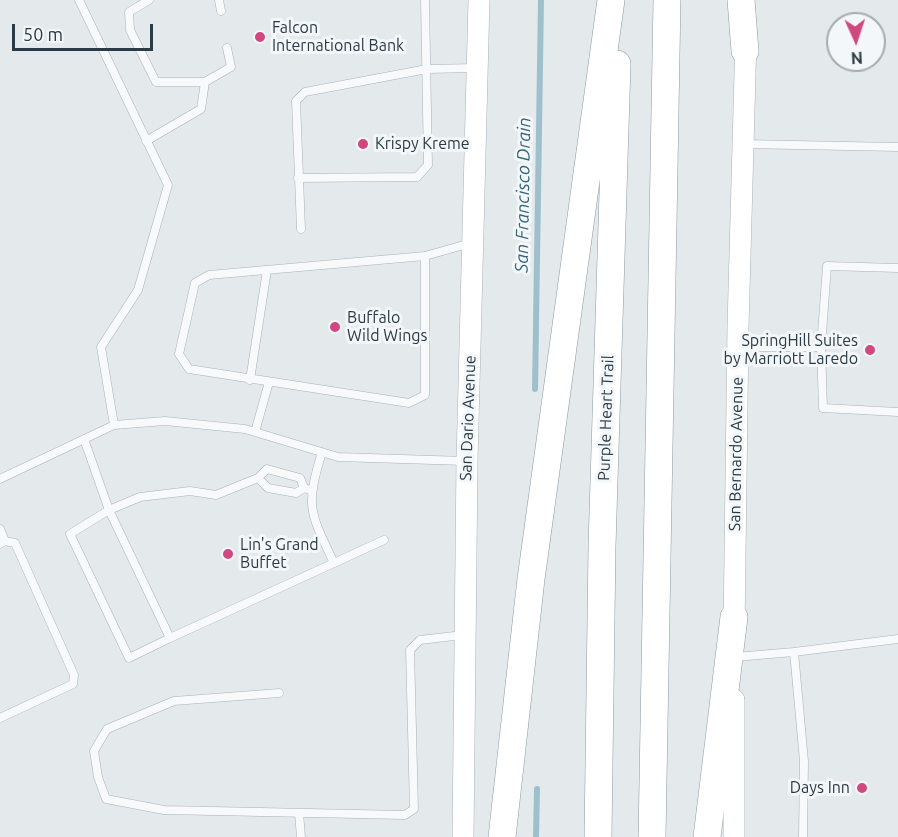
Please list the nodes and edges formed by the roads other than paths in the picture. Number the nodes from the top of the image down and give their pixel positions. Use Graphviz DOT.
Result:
graph roads {
  1 [pos="79,0"];
  2 [pos="149,0"];
  3 [pos="219,0"];
  4 [pos="425,0"];
  5 [pos="479,0"];
  6 [pos="611,0"];
  7 [pos="619,0"];
  8 [pos="667,0"];
  9 [pos="741,0"];
  10 [pos="747,0"];
  11 [pos="221,11"];
  12 [pos="227,48"];
  13 [pos="745,51"];
  14 [pos="477,68"];
  15 [pos="427,69"];
  16 [pos="205,82"];
  17 [pos="146,141"];
  18 [pos="742,144"];
  19 [pos="898,147"];
  20 [pos="298,178"];
  21 [pos="301,229"];
  22 [pos="473,243"];
  23 [pos="425,256"];
  24 [pos="898,268"];
  25 [pos="267,270"];
  26 [pos="738,346"];
  27 [pos="821,348"];
  28 [pos="250,380"];
  29 [pos="269,382"];
  30 [pos="898,412"];
  31 [pos="114,425"];
  32 [pos="255,432"];
  33 [pos="84,439"];
  34 [pos="322,452"];
  35 [pos="467,461"];
  36 [pos="258,478"];
  37 [pos="0,479"];
  38 [pos="307,489"];
  39 [pos="109,510"];
  40 [pos="0,529"];
  41 [pos="384,540"];
  42 [pos="3,543"];
  43 [pos="334,563"];
  44 [pos="734,617"];
  45 [pos="465,635"];
  46 [pos="170,638"];
  47 [pos="898,639"];
  48 [pos="794,652"];
  49 [pos="734,657"];
  50 [pos="279,693"];
  51 [pos="0,718"];
  52 [pos="299,813"];
  53 [pos="301,837"];
  54 [pos="463,837"];
  55 [pos="502,837"];
  56 [pos="598,837"];
  57 [pos="652,837"];
  58 [pos="707,837"];
  59 [pos="734,837"];
  60 [pos="803,837"];
  1 -- 17 [label="lane"];
  2 -- 16 [label="lane"];
  3 -- 11 [label="lane"];
  4 -- 15 [label="lane"];
  5 -- 14 [label="main road, San Dario Avenue"];
  6 -- 55 [label="highway"];
  7 -- 56 [label="highway, Purple Heart Trail"];
  8 -- 57 [label="highway"];
  9 -- 13 [label="highway"];
  10 -- 13 [label="main road, San Bernardo Avenue"];
  12 -- 16 [label="lane"];
  13 -- 18 [label="main road, San Bernardo Avenue"];
  14 -- 15 [label="lane"];
  14 -- 22 [label="main road, San Dario Avenue"];
  15 -- 20 [label="lane"];
  15 -- 20 [label="lane"];
  16 -- 17 [label="lane"];
  17 -- 31 [label="lane"];
  18 -- 19 [label="lane"];
  18 -- 26 [label="main road, San Bernardo Avenue"];
  20 -- 21 [label="lane"];
  22 -- 23 [label="lane"];
  22 -- 35 [label="main road, San Dario Avenue"];
  23 -- 25 [label="lane"];
  23 -- 29 [label="lane"];
  24 -- 27 [label="lane"];
  25 -- 28 [label="lane"];
  25 -- 28 [label="lane"];
  26 -- 27 [label="lane"];
  26 -- 44 [label="main road, San Bernardo Avenue"];
  27 -- 30 [label="lane"];
  28 -- 29 [label="lane"];
  29 -- 32 [label="lane"];
  31 -- 32 [label="lane"];
  31 -- 33 [label="lane"];
  32 -- 34 [label="lane"];
  33 -- 37 [label="lane"];
  33 -- 39 [label="lane"];
  34 -- 35 [label="lane"];
  34 -- 38 [label="lane"];
  35 -- 45 [label="main road, San Dario Avenue"];
  36 -- 38 [label="lane"];
  36 -- 38 [label="lane"];
  36 -- 39 [label="lane"];
  38 -- 43 [label="lane"];
  39 -- 46 [label="lane"];
  39 -- 46 [label="lane"];
  40 -- 42 [label="lane"];
  41 -- 43 [label="lane"];
  42 -- 51 [label="lane"];
  43 -- 46 [label="lane"];
  44 -- 49 [label="main road, San Bernardo Avenue"];
  44 -- 58 [label="highway"];
  45 -- 52 [label="lane"];
  45 -- 54 [label="main road, San Dario Avenue"];
  47 -- 48 [label="lane"];
  48 -- 49 [label="lane"];
  48 -- 60 [label="lane"];
  49 -- 59 [label="main road, San Bernardo Avenue"];
  50 -- 52 [label="lane"];
  52 -- 53 [label="lane"];
}
